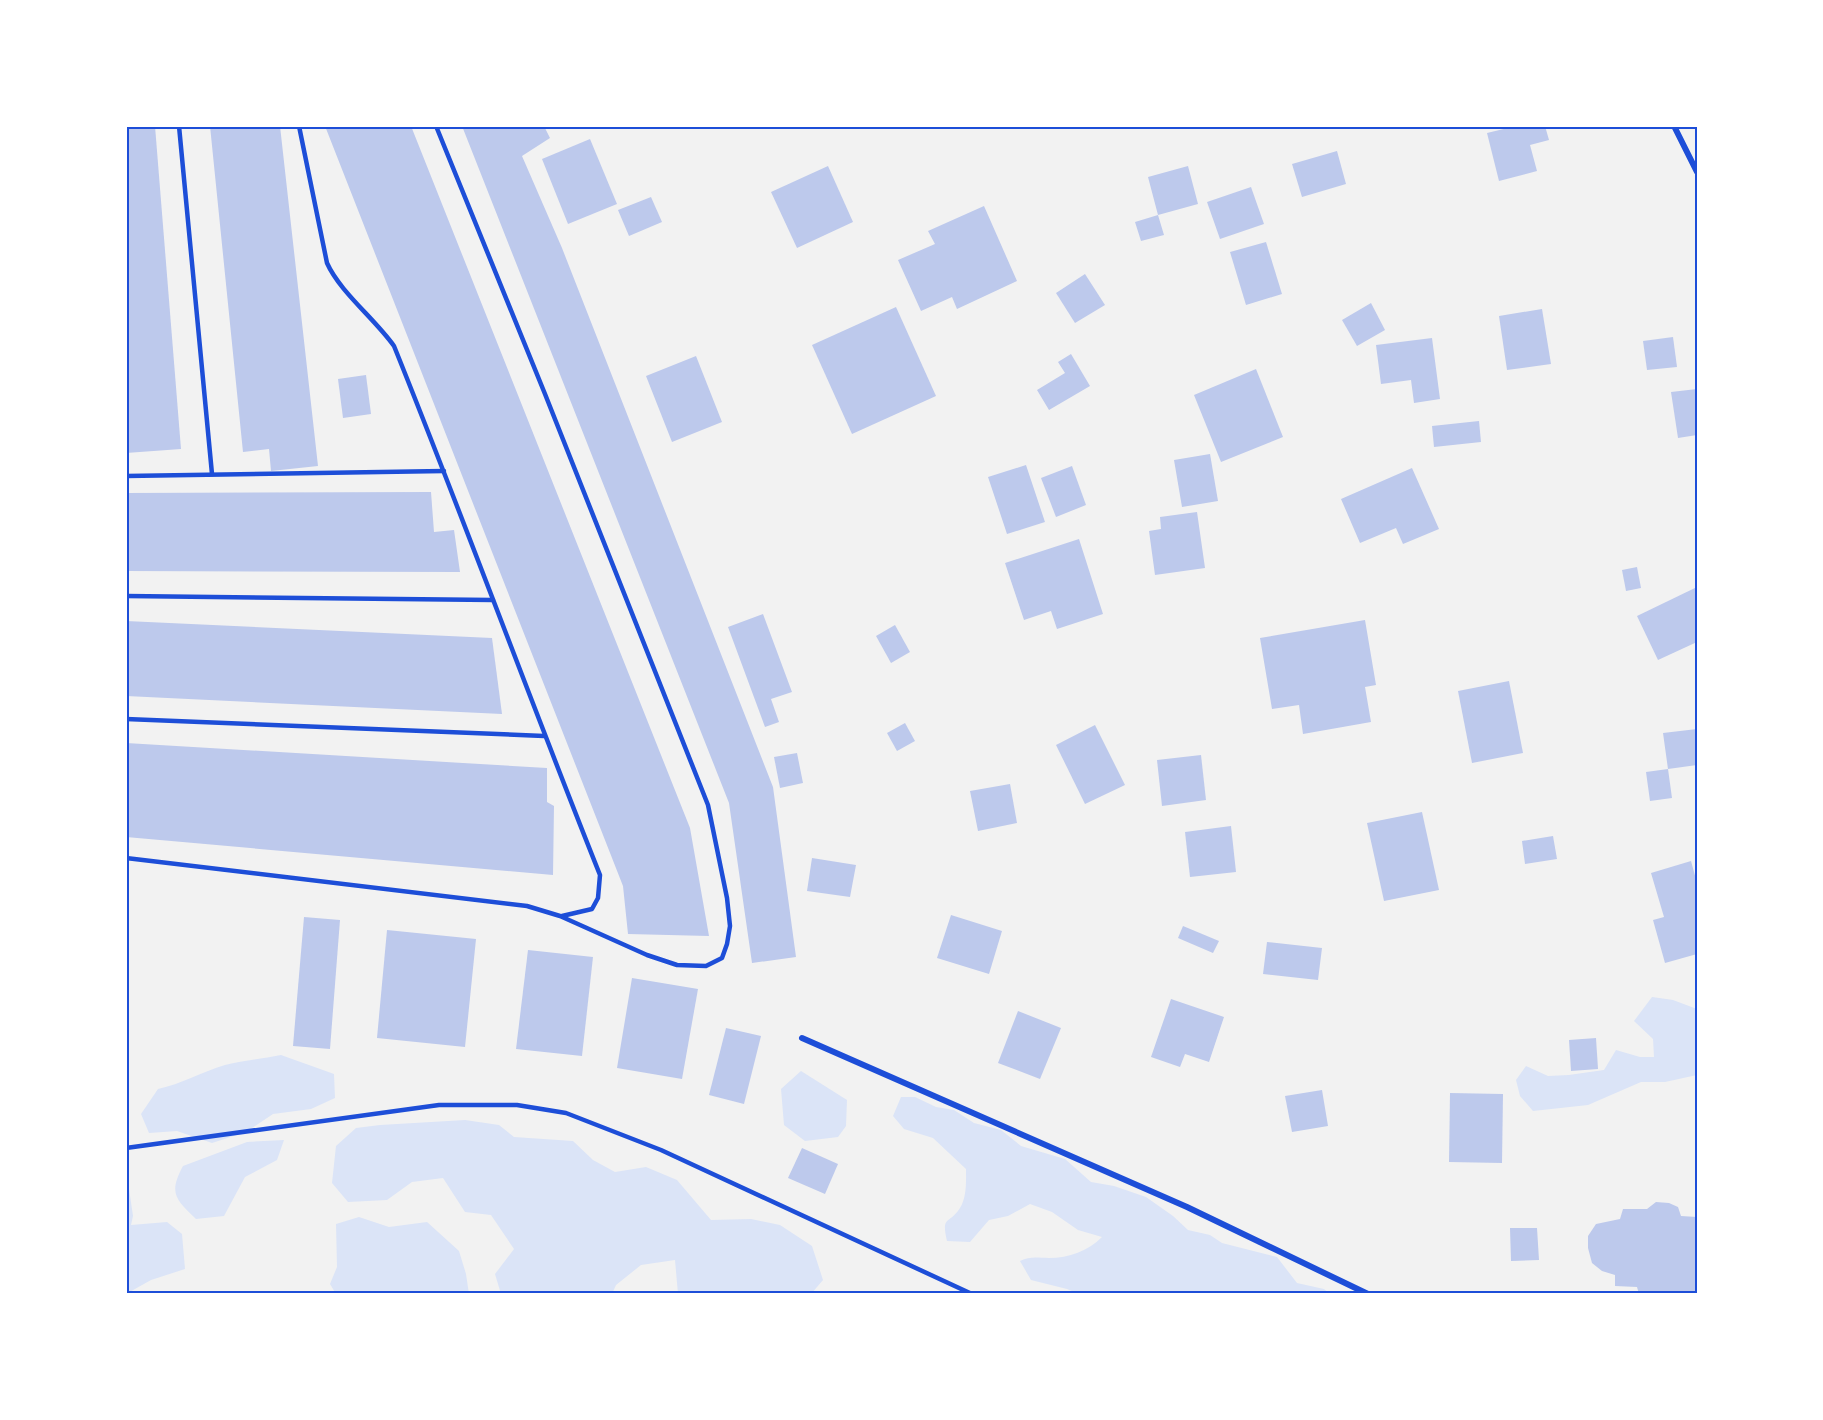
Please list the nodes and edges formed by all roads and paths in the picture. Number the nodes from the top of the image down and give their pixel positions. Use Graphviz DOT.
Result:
graph roads {
  1 [pos="179,126"];
  2 [pos="299,126"];
  3 [pos="436,126"];
  4 [pos="1674,126"];
  5 [pos="1697,172"];
  6 [pos="444,471"];
  7 [pos="212,474"];
  8 [pos="126,476"];
  9 [pos="126,596"];
  10 [pos="493,600"];
  11 [pos="126,719"];
  12 [pos="544,736"];
  13 [pos="126,858"];
  14 [pos="560,916"];
  15 [pos="802,1038"];
  16 [pos="126,1148"];
  17 [pos="972,1294"];
  18 [pos="1368,1294"];
  1 -- 7 [label="lane"];
  2 -- 6 [label="lane"];
  3 -- 14 [label="lane"];
  4 -- 5 [label="street"];
  6 -- 7 [label="lane"];
  6 -- 10 [label="lane"];
  7 -- 8 [label="lane"];
  9 -- 10 [label="lane"];
  10 -- 12 [label="lane"];
  11 -- 12 [label="lane"];
  12 -- 14 [label="lane"];
  13 -- 14 [label="lane"];
  15 -- 18 [label="street"];
  16 -- 17 [label="lane"];
}
